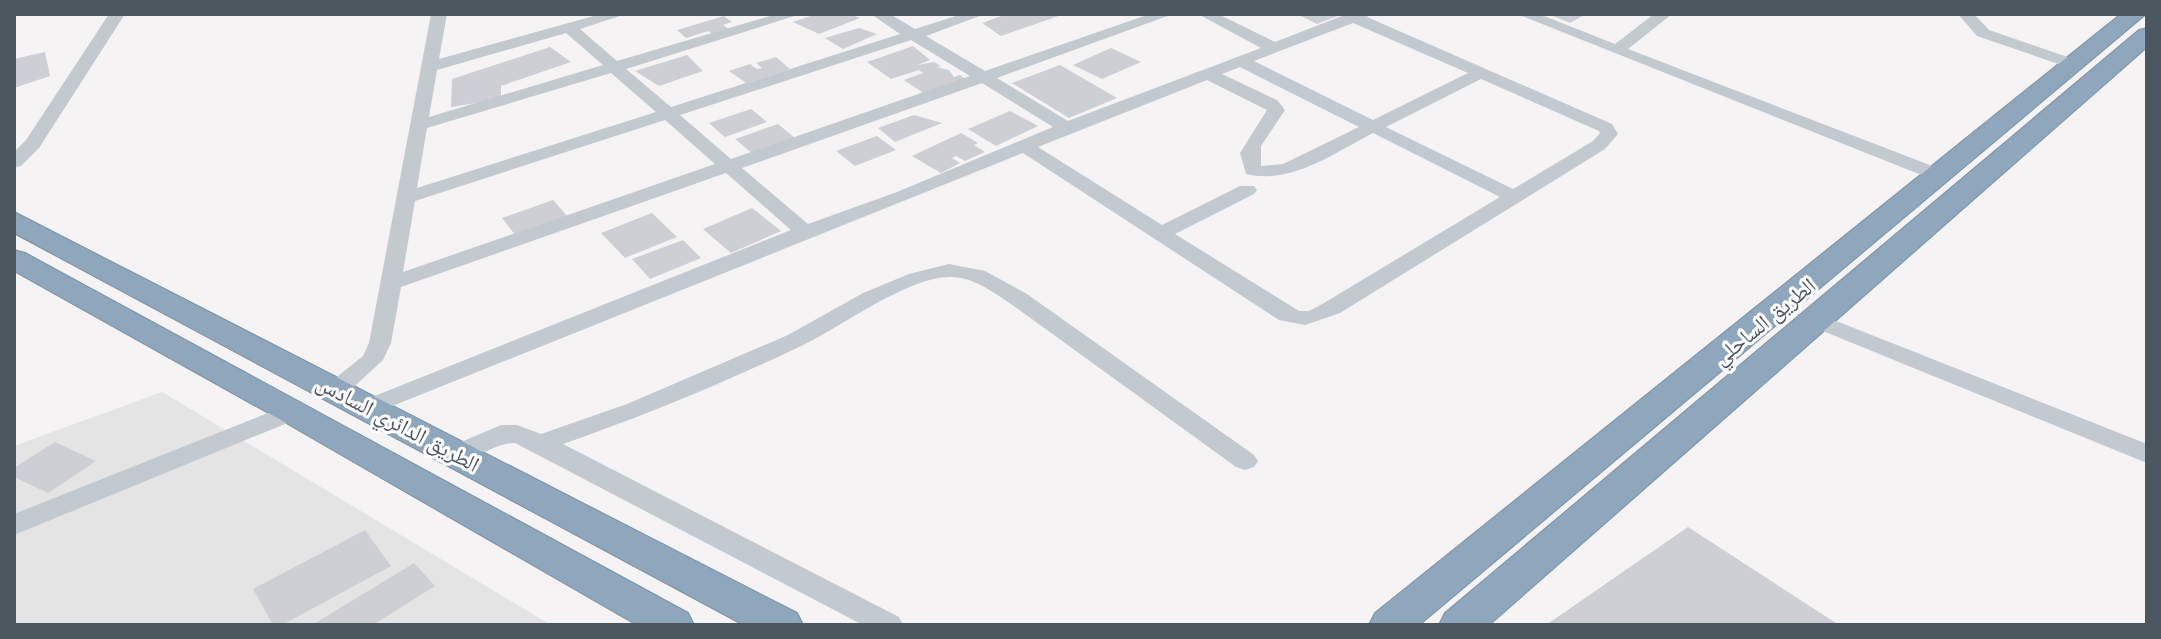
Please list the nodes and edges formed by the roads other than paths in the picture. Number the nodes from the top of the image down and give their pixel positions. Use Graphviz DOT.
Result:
graph roads {
  1 [pos="117,14"];
  2 [pos="439,14"];
  3 [pos="618,14"];
  4 [pos="793,14"];
  5 [pos="879,14"];
  6 [pos="977,14"];
  7 [pos="1165,14"];
  8 [pos="1206,14"];
  9 [pos="1525,14"];
  10 [pos="1664,14"];
  11 [pos="1966,14"];
  12 [pos="2135,14"];
  13 [pos="1358,16"];
  14 [pos="569,28"];
  15 [pos="913,35"];
  16 [pos="2147,35"];
  17 [pos="1274,48"];
  18 [pos="1618,49"];
  19 [pos="1243,62"];
  20 [pos="2076,65"];
  21 [pos="429,67"];
  22 [pos="613,67"];
  23 [pos="1483,72"];
  24 [pos="1209,74"];
  25 [pos="983,76"];
  26 [pos="1297,90"];
  27 [pos="1271,104"];
  28 [pos="2045,106"];
  29 [pos="669,114"];
  30 [pos="420,125"];
  31 [pos="1067,128"];
  32 [pos="1373,128"];
  33 [pos="1023,145"];
  34 [pos="14,162"];
  35 [pos="728,167"];
  36 [pos="1941,176"];
  37 [pos="1247,190"];
  38 [pos="1512,196"];
  39 [pos="408,197"];
  40 [pos="14,221"];
  41 [pos="805,232"];
  42 [pos="1160,234"];
  43 [pos="14,259"];
  44 [pos="389,284"];
  45 [pos="1816,320"];
  46 [pos="336,390"];
  47 [pos="370,407"];
  48 [pos="293,411"];
  49 [pos="540,443"];
  50 [pos="456,454"];
  51 [pos="2147,454"];
  52 [pos="1245,461"];
  53 [pos="14,525"];
  54 [pos="673,625"];
  55 [pos="782,625"];
  56 [pos="889,625"];
  57 [pos="1390,625"];
  58 [pos="1460,625"];
  1 -- 34 [label="street"];
  2 -- 21 [label="street"];
  3 -- 14 [label="street"];
  4 -- 22 [label="street"];
  5 -- 15 [label="street"];
  6 -- 15 [label="street"];
  7 -- 25 [label="street"];
  8 -- 17 [label="street"];
  9 -- 18 [label="street"];
  10 -- 18 [label="street"];
  11 -- 20 [label="street"];
  12 -- 20 [label="highway, الطريق الساحلي"];
  13 -- 17 [label="street"];
  13 -- 23 [label="street"];
  14 -- 21 [label="street"];
  14 -- 22 [label="street"];
  15 -- 25 [label="street"];
  15 -- 29 [label="street"];
  16 -- 28 [label="highway, الطريق الساحلي"];
  17 -- 19 [label="street"];
  18 -- 36 [label="street"];
  19 -- 24 [label="street"];
  19 -- 26 [label="street"];
  20 -- 28 [label="highway, الطريق الساحلي"];
  21 -- 30 [label="street"];
  22 -- 29 [label="street"];
  22 -- 30 [label="street"];
  23 -- 32 [label="street"];
  23 -- 38 [label="street"];
  24 -- 27 [label="street"];
  24 -- 31 [label="street"];
  25 -- 31 [label="street"];
  25 -- 35 [label="street"];
  26 -- 27 [label="street"];
  26 -- 32 [label="street"];
  27 -- 32 [label="street"];
  28 -- 36 [label="highway, الطريق الساحلي"];
  28 -- 45 [label="highway, الطريق الساحلي"];
  29 -- 35 [label="street"];
  29 -- 39 [label="street"];
  30 -- 39 [label="street"];
  31 -- 33 [label="street"];
  32 -- 38 [label="street"];
  33 -- 41 [label="street"];
  33 -- 42 [label="street"];
  35 -- 41 [label="street"];
  35 -- 44 [label="street"];
  36 -- 57 [label="highway, الطريق الساحلي"];
  37 -- 42 [label="street"];
  38 -- 42 [label="street"];
  39 -- 44 [label="street"];
  40 -- 46 [label="highway, الطريق الدائري السادس"];
  41 -- 47 [label="street"];
  43 -- 48 [label="highway, الطريق الدائري السادس"];
  44 -- 46 [label="street"];
  45 -- 51 [label="street"];
  45 -- 58 [label="highway, الطريق الساحلي"];
  46 -- 47 [label="highway, الطريق الدائري السادس"];
  47 -- 50 [label="highway, الطريق الدائري السادس"];
  48 -- 53 [label="street"];
  48 -- 54 [label="highway, الطريق الدائري السادس"];
  49 -- 50 [label="street"];
  49 -- 52 [label="street"];
  49 -- 56 [label="street"];
  50 -- 55 [label="highway, الطريق الدائري السادس"];
}
